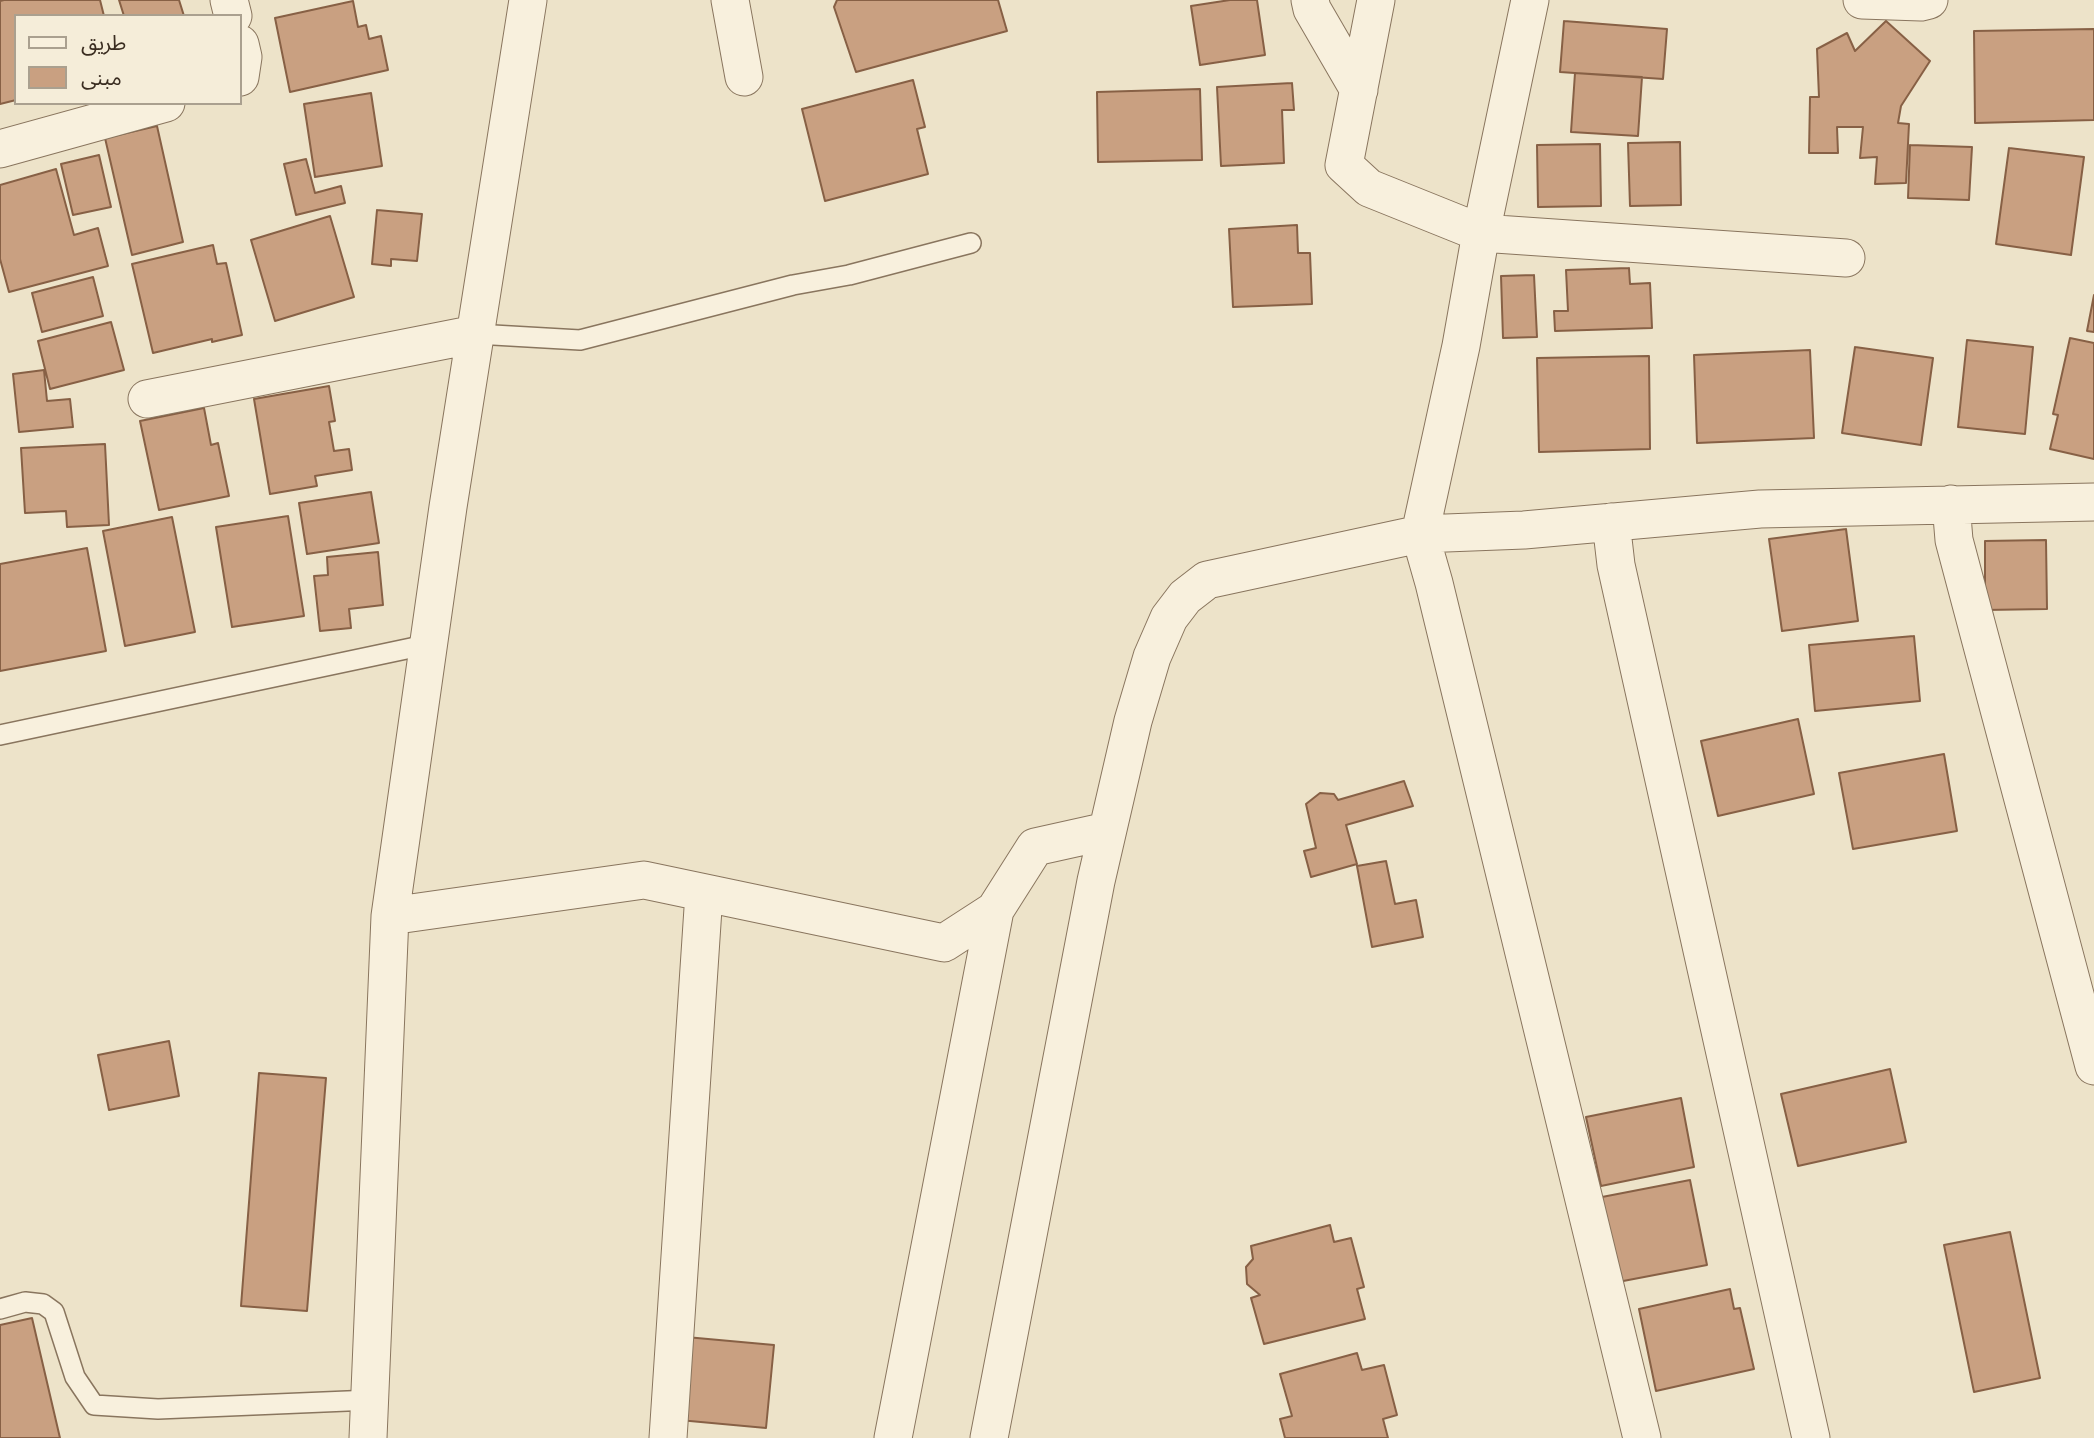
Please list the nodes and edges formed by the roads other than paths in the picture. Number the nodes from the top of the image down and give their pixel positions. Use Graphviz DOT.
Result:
graph roads {
  1 [pos="528,0"];
  2 [pos="730,0"];
  3 [pos="1310,0"];
  4 [pos="1376,0"];
  5 [pos="1530,0"];
  6 [pos="1862,0"];
  7 [pos="1929,0"];
  8 [pos="744,77"];
  9 [pos="1359,90"];
  10 [pos="159,105"];
  11 [pos="0,149"];
  12 [pos="1481,233"];
  13 [pos="971,243"];
  14 [pos="1846,258"];
  15 [pos="476,334"];
  16 [pos="147,399"];
  17 [pos="2094,502"];
  18 [pos="1951,504"];
  19 [pos="1611,522"];
  20 [pos="1420,534"];
  21 [pos="430,644"];
  22 [pos="0,735"];
  23 [pos="1107,831"];
  24 [pos="704,893"];
  25 [pos="995,910"];
  26 [pos="390,916"];
  27 [pos="2094,1066"];
  28 [pos="0,1309"];
  29 [pos="371,1400"];
  30 [pos="368,1438"];
  31 [pos="668,1438"];
  32 [pos="894,1438"];
  33 [pos="989,1438"];
  34 [pos="1642,1438"];
  35 [pos="1811,1438"];
  1 -- 15 [label="street"];
  2 -- 8 [label="street"];
  3 -- 9 [label="street"];
  4 -- 9 [label="street"];
  5 -- 12 [label="street"];
  6 -- 7 [label="street"];
  9 -- 12 [label="street"];
  10 -- 11 [label="street"];
  12 -- 14 [label="street"];
  12 -- 20 [label="street"];
  13 -- 15 [label="lane"];
  15 -- 16 [label="street"];
  15 -- 21 [label="street"];
  17 -- 18 [label="street"];
  18 -- 19 [label="street"];
  18 -- 27 [label="street"];
  19 -- 20 [label="street"];
  19 -- 35 [label="street"];
  20 -- 23 [label="street"];
  20 -- 34 [label="street"];
  21 -- 22 [label="lane"];
  21 -- 26 [label="street"];
  23 -- 25 [label="street"];
  23 -- 33 [label="street"];
  24 -- 25 [label="street"];
  24 -- 26 [label="street"];
  24 -- 31 [label="street"];
  25 -- 32 [label="street"];
  26 -- 29 [label="street"];
  28 -- 29 [label="lane"];
  29 -- 30 [label="street"];
}
